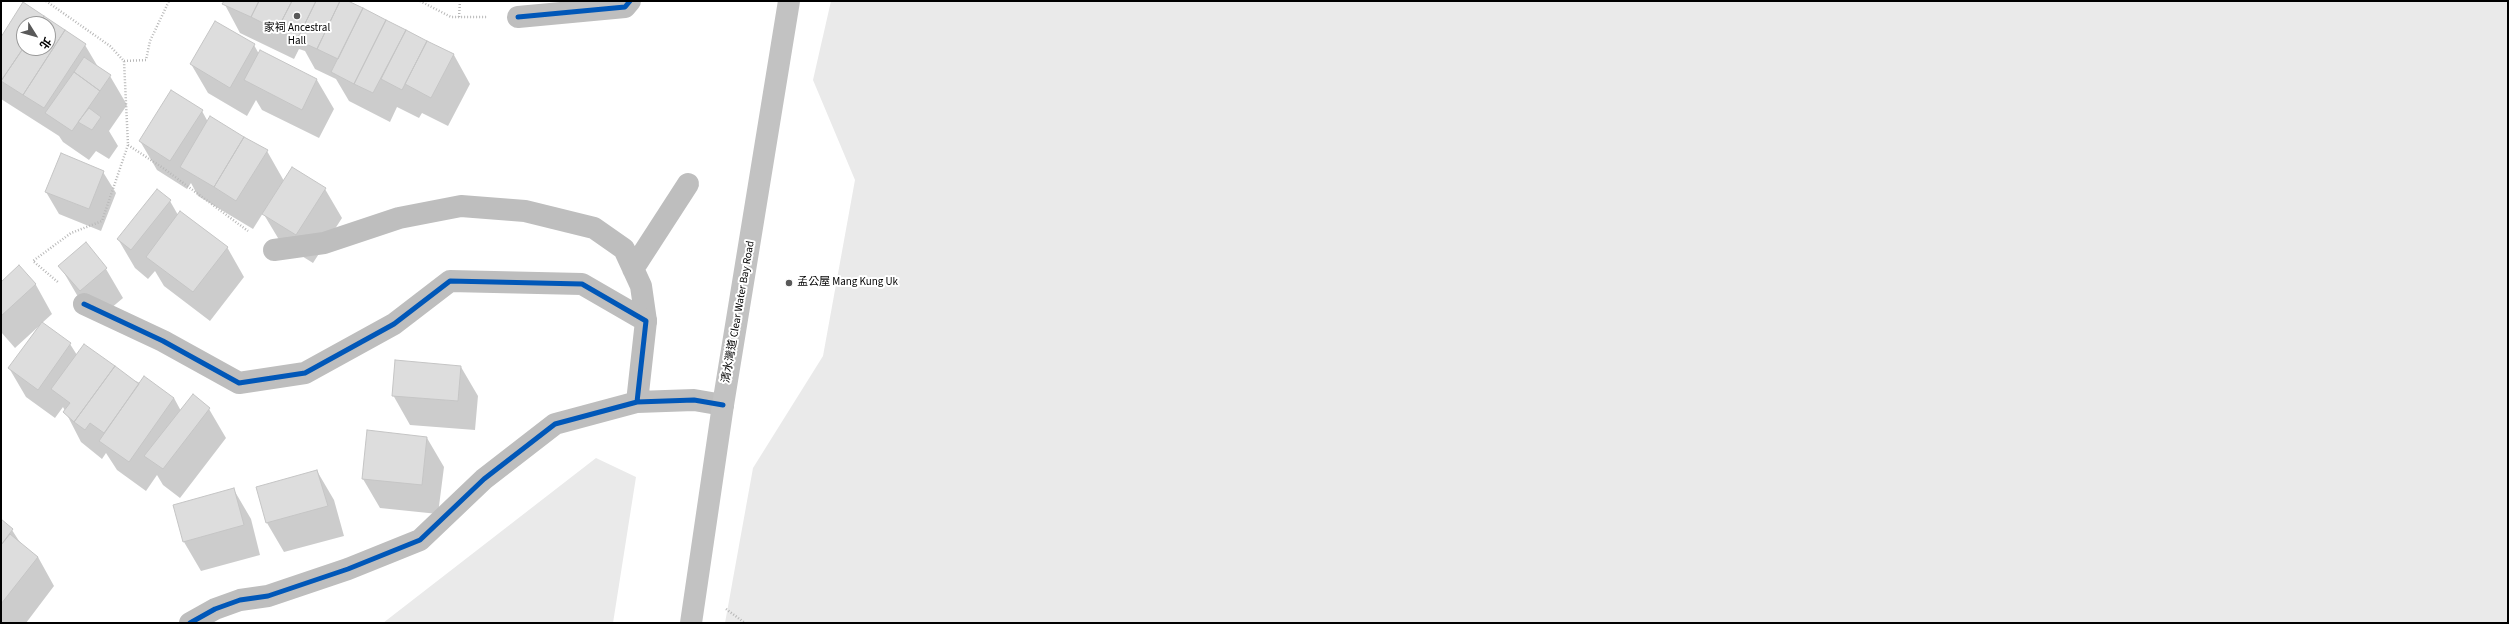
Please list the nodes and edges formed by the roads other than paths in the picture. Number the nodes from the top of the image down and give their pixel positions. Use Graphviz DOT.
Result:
graph roads {
  1 [pos="630,1"];
  2 [pos="789,1"];
  3 [pos="518,16"];
  4 [pos="688,184"];
  5 [pos="274,250"];
  6 [pos="633,269"];
  7 [pos="84,304"];
  8 [pos="646,321"];
  9 [pos="637,402"];
  10 [pos="723,405"];
  11 [pos="190,623"];
  12 [pos="691,623"];
  1 -- 3 [label="street"];
  2 -- 10 [label="main road, 清水灣道 Clear Water Bay Road"];
  4 -- 6 [label="street"];
  5 -- 6 [label="street"];
  6 -- 8 [label="street"];
  7 -- 8 [label="street"];
  8 -- 9 [label="street"];
  9 -- 10 [label="street"];
  9 -- 11 [label="street"];
  10 -- 12 [label="main road, 清水灣道 Clear Water Bay Road"];
}
